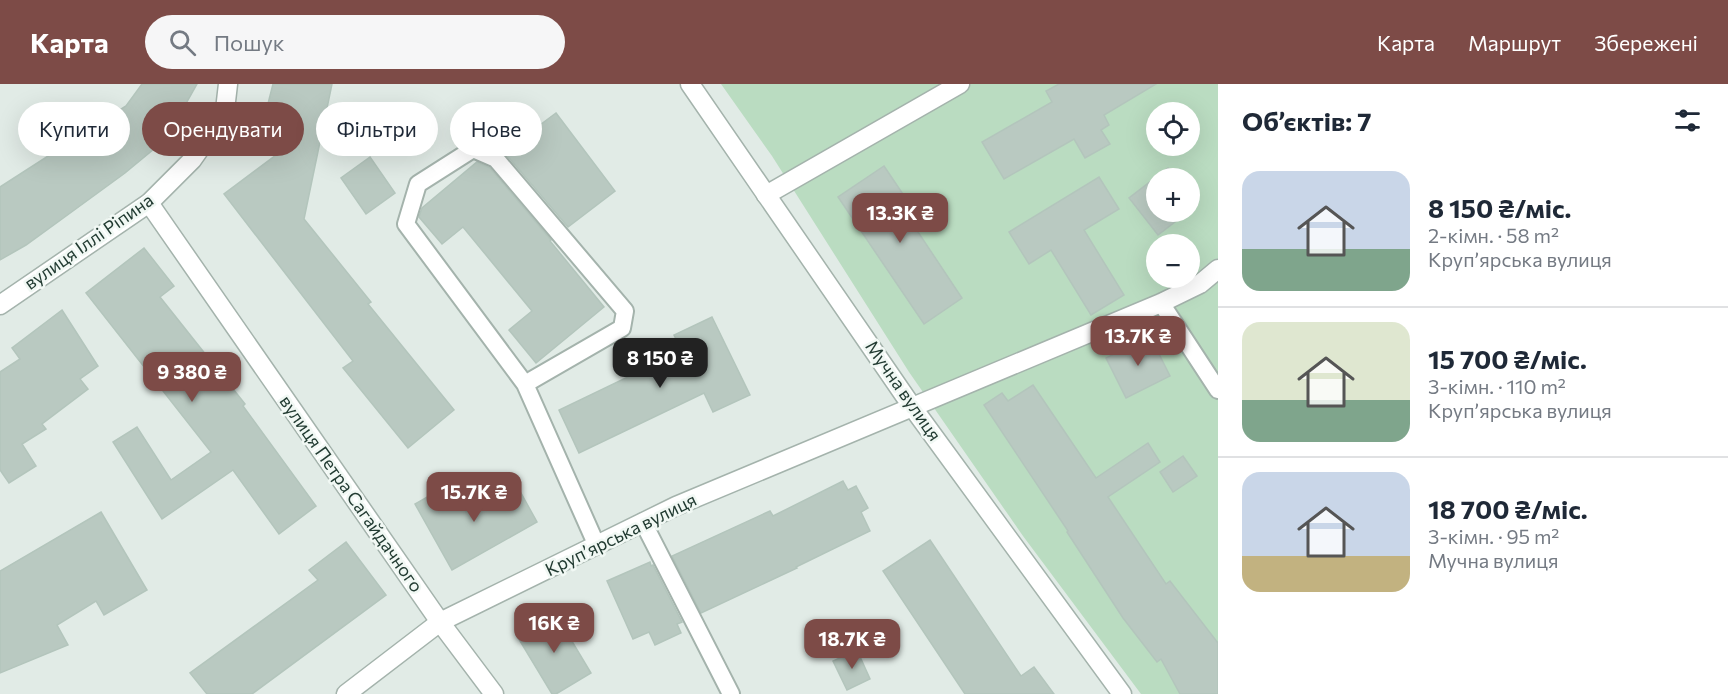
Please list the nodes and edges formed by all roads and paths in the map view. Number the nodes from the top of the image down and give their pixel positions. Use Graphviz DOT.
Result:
graph roads {
  1 [pos="228,84"];
  2 [pos="690,84"];
  3 [pos="960,84"];
  4 [pos="766,195"];
  5 [pos="149,202"];
  6 [pos="1218,269"];
  7 [pos="1161,303"];
  8 [pos="0,305"];
  9 [pos="525,384"];
  10 [pos="1218,390"];
  11 [pos="913,408"];
  12 [pos="643,522"];
  13 [pos="597,546"];
  14 [pos="440,622"];
  15 [pos="346,694"];
  16 [pos="494,694"];
  17 [pos="731,694"];
  18 [pos="1122,694"];
  1 -- 5 [label="street, вулиця Іллі Ріпина"];
  2 -- 4 [label="street, Мучна вулиця"];
  3 -- 4 [label="street"];
  4 -- 11 [label="street, Мучна вулиця"];
  5 -- 8 [label="street, вулиця Іллі Ріпина"];
  5 -- 14 [label="street, вулиця Петра Сагайдачного"];
  6 -- 7 [label="street, Крупʼярська вулиця"];
  7 -- 10 [label="lane"];
  7 -- 11 [label="street, Крупʼярська вулиця"];
  9 -- 9 [label="lane"];
  9 -- 13 [label="lane"];
  11 -- 12 [label="street, Крупʼярська вулиця"];
  11 -- 18 [label="street, Мучна вулиця"];
  12 -- 13 [label="street, Крупʼярська вулиця"];
  12 -- 17 [label="lane"];
  13 -- 14 [label="street, Крупʼярська вулиця"];
  14 -- 15 [label="street, Крупʼярська вулиця"];
  14 -- 16 [label="street, вулиця Петра Сагайдачного"];
}
